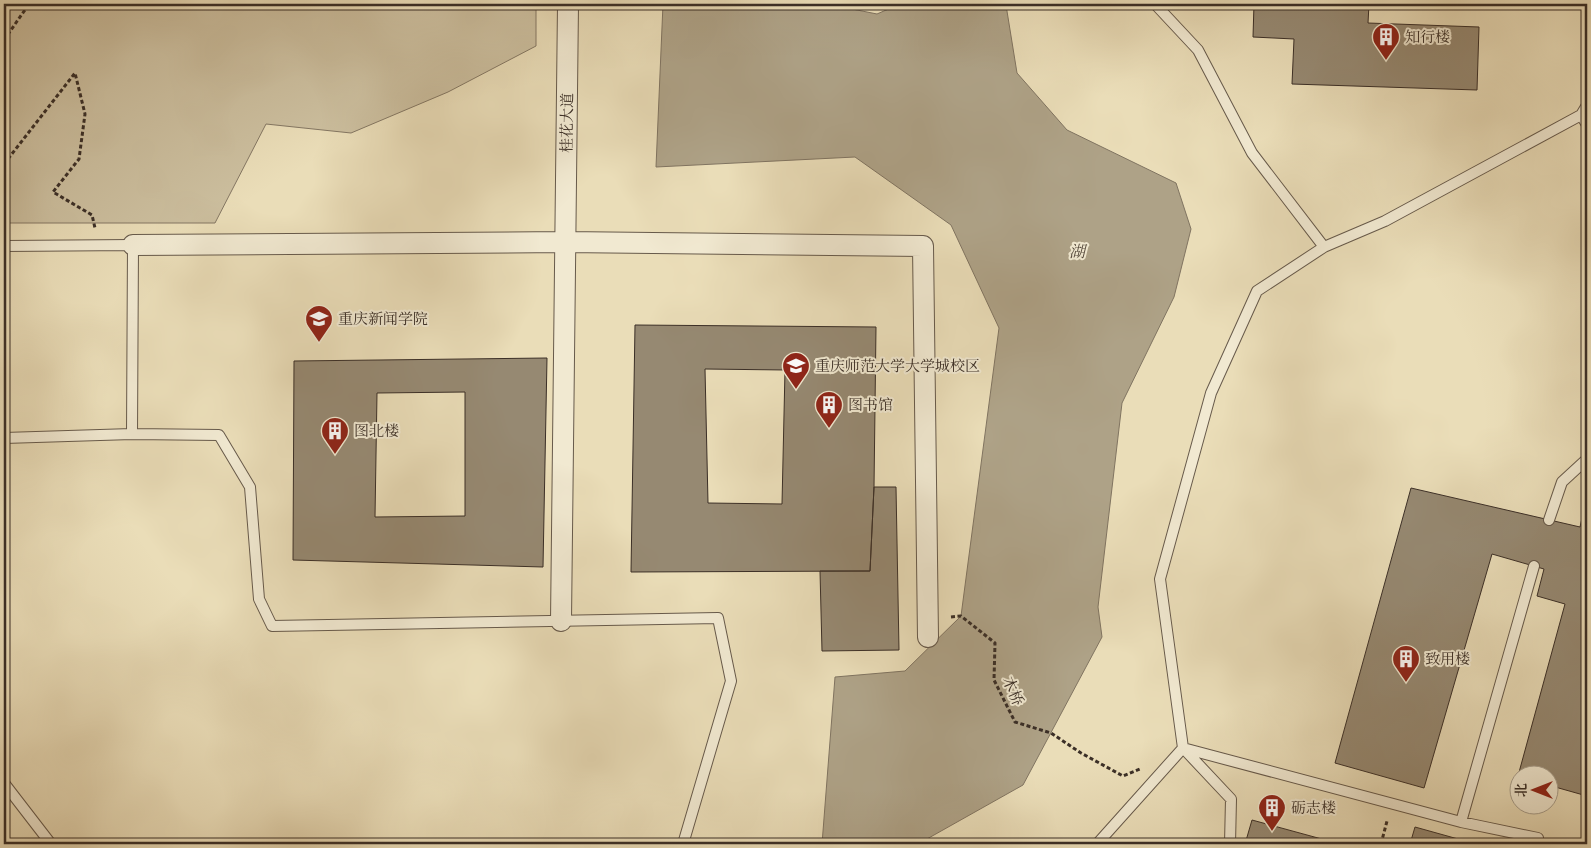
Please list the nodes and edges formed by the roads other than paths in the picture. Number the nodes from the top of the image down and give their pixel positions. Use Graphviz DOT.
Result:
graph roads {
  1 [pos="568,4"];
  2 [pos="1155,4"];
  3 [pos="1587,105"];
  4 [pos="1581,115"];
  5 [pos="1587,124"];
  6 [pos="565,242"];
  7 [pos="133,245"];
  8 [pos="4,246"];
  9 [pos="1324,247"];
  10 [pos="132,434"];
  11 [pos="4,438"];
  12 [pos="1587,459"];
  13 [pos="1549,520"];
  14 [pos="1534,566"];
  15 [pos="561,621"];
  16 [pos="928,638"];
  17 [pos="1183,748"];
  18 [pos="4,783"];
  19 [pos="1461,822"];
  20 [pos="51,844"];
  21 [pos="683,844"];
  22 [pos="1098,844"];
  23 [pos="1230,844"];
  24 [pos="1536,844"];
  1 -- 6 [label="street, 桂花大道"];
  2 -- 9 [label="lane"];
  3 -- 4 [label="lane"];
  4 -- 5 [label="lane"];
  4 -- 9 [label="lane"];
  6 -- 7 [label="street"];
  6 -- 15 [label="street, 桂花大道"];
  6 -- 16 [label="street"];
  7 -- 8 [label="lane"];
  7 -- 10 [label="lane"];
  9 -- 17 [label="lane"];
  10 -- 11 [label="lane"];
  10 -- 15 [label="lane"];
  12 -- 13 [label="lane"];
  14 -- 19 [label="lane"];
  15 -- 21 [label="lane"];
  17 -- 19 [label="lane"];
  17 -- 22 [label="lane"];
  17 -- 23 [label="lane"];
  18 -- 20 [label="lane"];
  19 -- 24 [label="lane"];
}
